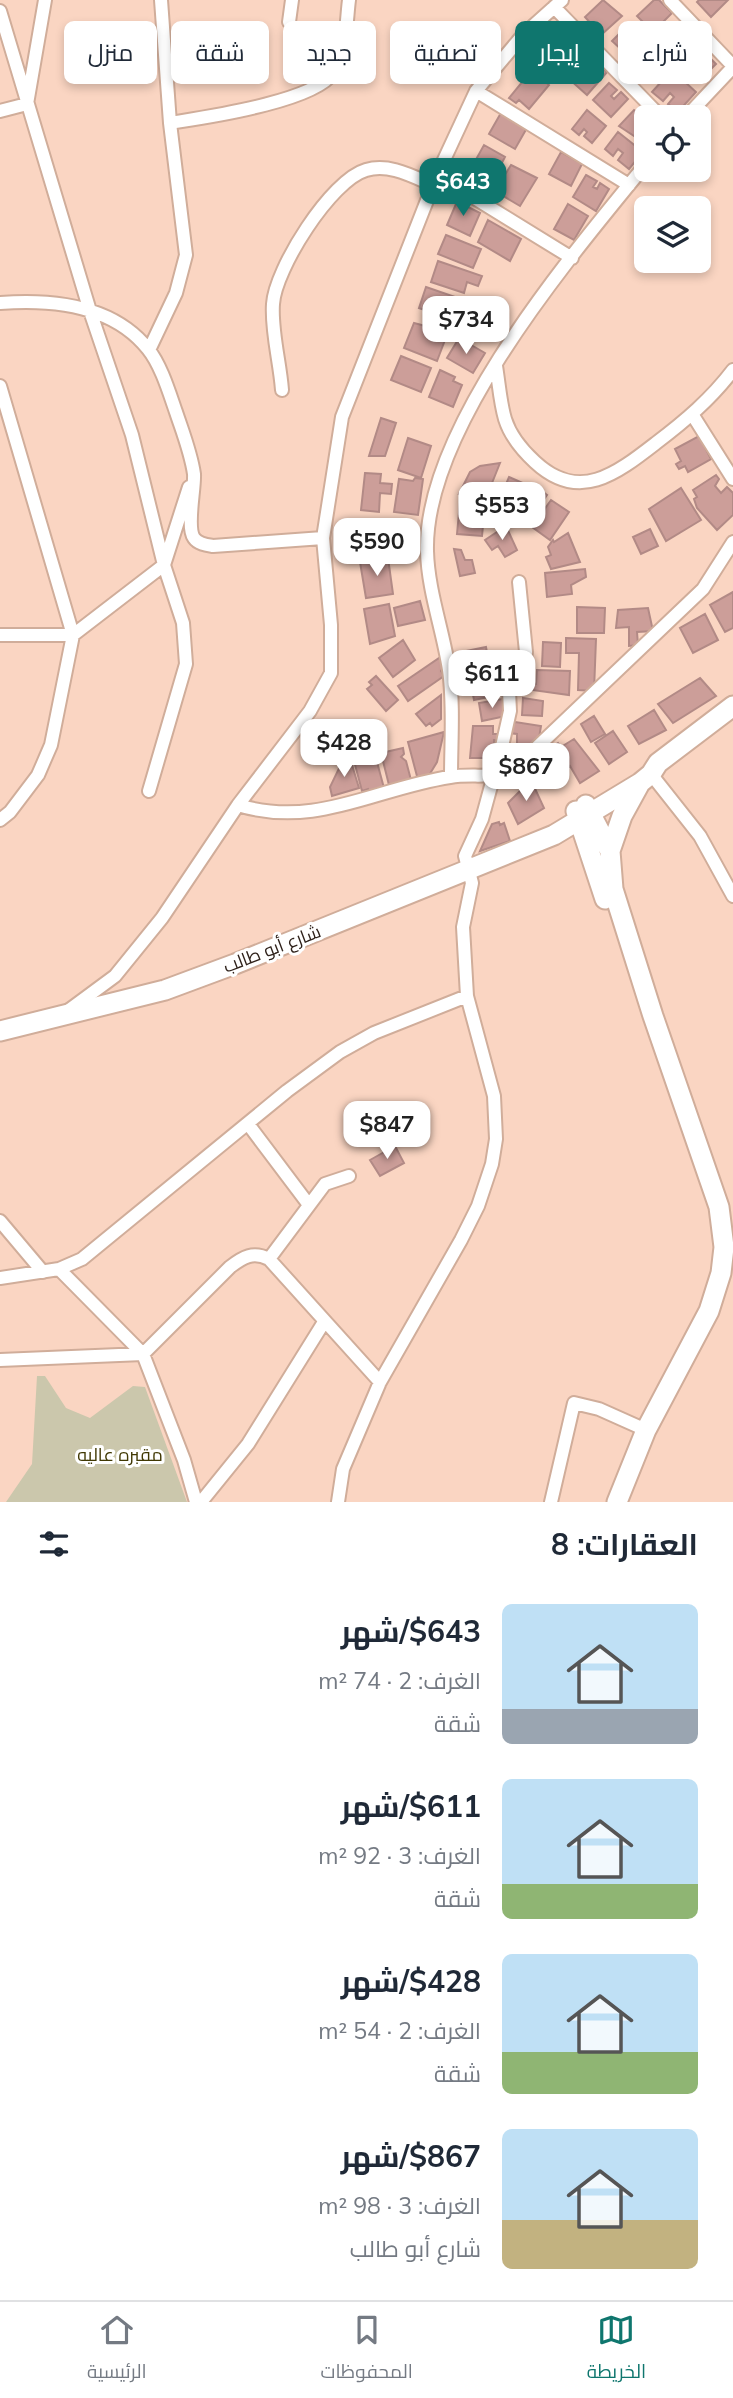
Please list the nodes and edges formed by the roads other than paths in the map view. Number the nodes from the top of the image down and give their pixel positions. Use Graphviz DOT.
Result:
graph roads {
  1 [pos="45,0"];
  2 [pos="161,0"];
  3 [pos="292,0"];
  4 [pos="349,0"];
  5 [pos="670,0"];
  6 [pos="558,4"];
  7 [pos="0,11"];
  8 [pos="289,21"];
  9 [pos="733,67"];
  10 [pos="477,91"];
  11 [pos="27,104"];
  12 [pos="650,105"];
  13 [pos="697,105"];
  14 [pos="0,111"];
  15 [pos="170,123"];
  16 [pos="634,179"];
  17 [pos="435,180"];
  18 [pos="629,185"];
  19 [pos="572,258"];
  20 [pos="0,303"];
  21 [pos="90,311"];
  22 [pos="149,350"];
  23 [pos="496,366"];
  24 [pos="733,370"];
  25 [pos="0,386"];
  26 [pos="282,390"];
  27 [pos="692,414"];
  28 [pos="194,474"];
  29 [pos="733,479"];
  30 [pos="323,538"];
  31 [pos="733,542"];
  32 [pos="164,565"];
  33 [pos="519,582"];
  34 [pos="0,635"];
  35 [pos="73,635"];
  36 [pos="733,706"];
  37 [pos="650,773"];
  38 [pos="451,776"];
  39 [pos="492,777"];
  40 [pos="149,791"];
  41 [pos="238,805"];
  42 [pos="583,812"];
  43 [pos="0,820"];
  44 [pos="610,851"];
  45 [pos="470,871"];
  46 [pos="733,896"];
  47 [pos="467,996"];
  48 [pos="62,1016"];
  49 [pos="0,1031"];
  50 [pos="248,1124"];
  51 [pos="349,1176"];
  52 [pos="309,1205"];
  53 [pos="0,1221"];
  54 [pos="723,1247"];
  55 [pos="269,1259"];
  56 [pos="59,1269"];
  57 [pos="43,1272"];
  58 [pos="0,1278"];
  59 [pos="324,1322"];
  60 [pos="143,1354"];
  61 [pos="0,1360"];
  62 [pos="380,1382"];
  63 [pos="643,1429"];
  64 [pos="199,1502"];
  65 [pos="338,1502"];
  66 [pos="551,1502"];
  67 [pos="609,1502"];
  68 [pos="617,1502"];
  1 -- 11 [label="street"];
  2 -- 15 [label="street"];
  3 -- 8 [label="street"];
  4 -- 15 [label="street"];
  5 -- 9 [label="street"];
  6 -- 10 [label="street"];
  6 -- 12 [label="street"];
  7 -- 11 [label="street"];
  9 -- 13 [label="street"];
  10 -- 17 [label="street"];
  10 -- 18 [label="street"];
  11 -- 14 [label="street"];
  11 -- 21 [label="street"];
  15 -- 22 [label="street"];
  16 -- 18 [label="street"];
  17 -- 19 [label="street"];
  17 -- 26 [label="street"];
  17 -- 30 [label="street"];
  18 -- 19 [label="street"];
  19 -- 23 [label="street"];
  20 -- 21 [label="street"];
  21 -- 22 [label="street"];
  21 -- 32 [label="street"];
  22 -- 28 [label="street"];
  23 -- 27 [label="street"];
  23 -- 38 [label="street"];
  24 -- 27 [label="street"];
  25 -- 35 [label="street"];
  27 -- 29 [label="street"];
  28 -- 30 [label="street"];
  28 -- 32 [label="street"];
  30 -- 41 [label="street"];
  31 -- 39 [label="street"];
  32 -- 35 [label="street"];
  32 -- 40 [label="street"];
  33 -- 39 [label="street"];
  34 -- 35 [label="street"];
  35 -- 43 [label="street"];
  36 -- 37 [label="street, شارع أبو طالب"];
  37 -- 42 [label="street, شارع أبو طالب"];
  37 -- 44 [label="street"];
  37 -- 46 [label="street"];
  38 -- 39 [label="street"];
  38 -- 41 [label="street"];
  39 -- 45 [label="street"];
  41 -- 48 [label="street"];
  42 -- 44 [label="street"];
  42 -- 45 [label="street, شارع أبو طالب"];
  42 -- 54 [label="street"];
  44 -- 54 [label="street"];
  45 -- 47 [label="street"];
  45 -- 48 [label="street, شارع أبو طالب"];
  47 -- 50 [label="street"];
  47 -- 62 [label="street"];
  48 -- 49 [label="street, شارع أبو طالب"];
  50 -- 52 [label="street"];
  50 -- 56 [label="street"];
  51 -- 52 [label="street"];
  52 -- 55 [label="street"];
  53 -- 57 [label="street"];
  54 -- 63 [label="street"];
  55 -- 59 [label="street"];
  55 -- 60 [label="street"];
  56 -- 57 [label="street"];
  56 -- 60 [label="street"];
  57 -- 58 [label="street"];
  59 -- 62 [label="street"];
  59 -- 64 [label="street"];
  60 -- 61 [label="street"];
  60 -- 64 [label="street"];
  62 -- 65 [label="street"];
  63 -- 66 [label="street"];
  63 -- 67 [label="street"];
  63 -- 68 [label="street"];
}
